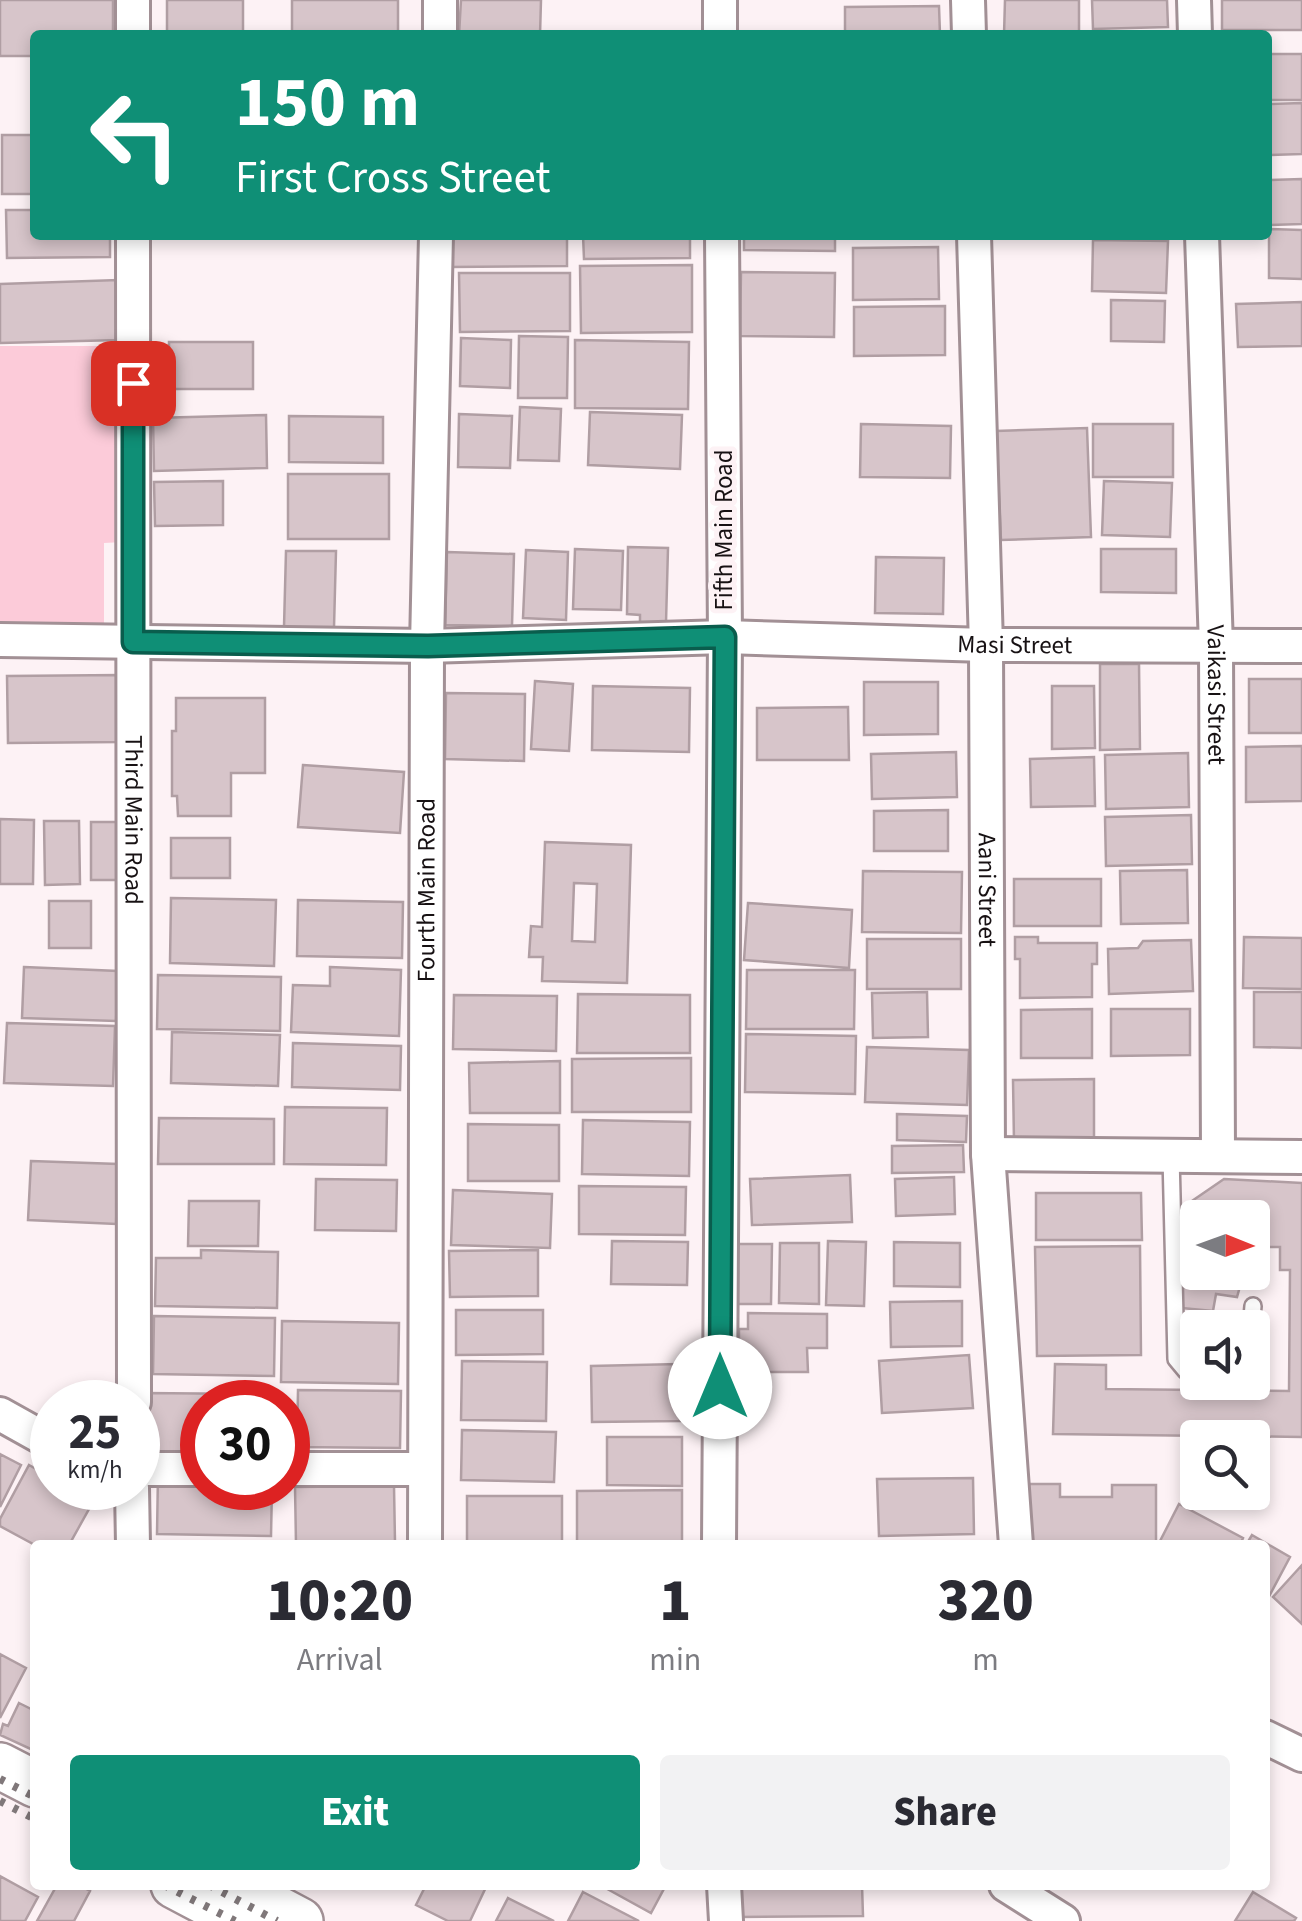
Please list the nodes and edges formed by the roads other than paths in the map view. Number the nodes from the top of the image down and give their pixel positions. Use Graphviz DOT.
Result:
graph roads {
  1 [pos="133,0"];
  2 [pos="440,0"];
  3 [pos="720,0"];
  4 [pos="968,0"];
  5 [pos="1194,0"];
  6 [pos="133,30"];
  7 [pos="440,30"];
  8 [pos="720,30"];
  9 [pos="968,30"];
  10 [pos="1195,30"];
  11 [pos="133,240"];
  12 [pos="436,240"];
  13 [pos="722,240"];
  14 [pos="974,240"];
  15 [pos="1202,240"];
  16 [pos="725,637"];
  17 [pos="0,640"];
  18 [pos="133,642"];
  19 [pos="428,646"];
  20 [pos="986,646"];
  21 [pos="1216,646"];
  22 [pos="1302,646"];
  23 [pos="988,1154"];
  24 [pos="1170,1156"];
  25 [pos="1218,1156"];
  26 [pos="1302,1157"];
  27 [pos="1253,1306"];
  28 [pos="1253,1310"];
  29 [pos="1180,1364"];
  30 [pos="134,1380"];
  31 [pos="0,1414"];
  32 [pos="30,1431"];
  33 [pos="310,1469"];
  34 [pos="424,1469"];
  35 [pos="132,1510"];
  36 [pos="133,1540"];
  37 [pos="425,1540"];
  38 [pos="719,1540"];
  39 [pos="1016,1540"];
  40 [pos="1270,1739"];
  41 [pos="1302,1755"];
  42 [pos="0,1766"];
  43 [pos="30,1781"];
  44 [pos="0,1797"];
  45 [pos="30,1812"];
  46 [pos="183,1890"];
  47 [pos="241,1890"];
  48 [pos="724,1890"];
  49 [pos="1014,1890"];
  50 [pos="1061,1920"];
  51 [pos="242,1921"];
  52 [pos="300,1921"];
  53 [pos="726,1921"];
  1 -- 6 [label="street"];
  2 -- 7 [label="street"];
  3 -- 8 [label="street"];
  4 -- 9 [label="street"];
  5 -- 10 [label="street"];
  11 -- 18 [label="street, Third Main Road"];
  12 -- 19 [label="street, Fourth Main Road"];
  13 -- 16 [label="street, Fifth Main Road"];
  14 -- 20 [label="street, Aani Street"];
  15 -- 21 [label="street, Vaikasi Street"];
  16 -- 19 [label="street, Masi Street"];
  16 -- 20 [label="street, Masi Street"];
  16 -- 38 [label="street, Fifth Main Road"];
  17 -- 18 [label="street, Masi Street"];
  18 -- 19 [label="street, Masi Street"];
  18 -- 30 [label="street, Third Main Road"];
  19 -- 34 [label="street, Fourth Main Road"];
  20 -- 21 [label="street, Masi Street"];
  20 -- 23 [label="street, Aani Street"];
  21 -- 22 [label="street, Masi Street"];
  21 -- 25 [label="street, Vaikasi Street"];
  23 -- 24 [label="street"];
  23 -- 39 [label="street, Aani Street"];
  24 -- 25 [label="street"];
  24 -- 29 [label="lane"];
  25 -- 26 [label="street"];
  27 -- 28 [label="lane"];
  31 -- 32 [label="street"];
  33 -- 34 [label="street"];
  34 -- 37 [label="street, Fourth Main Road"];
  35 -- 36 [label="street"];
  40 -- 41 [label="street"];
  42 -- 43 [label="main road"];
  44 -- 45 [label="main road"];
  46 -- 51 [label="main road"];
  47 -- 52 [label="main road"];
  48 -- 53 [label="street"];
  49 -- 50 [label="street"];
}
